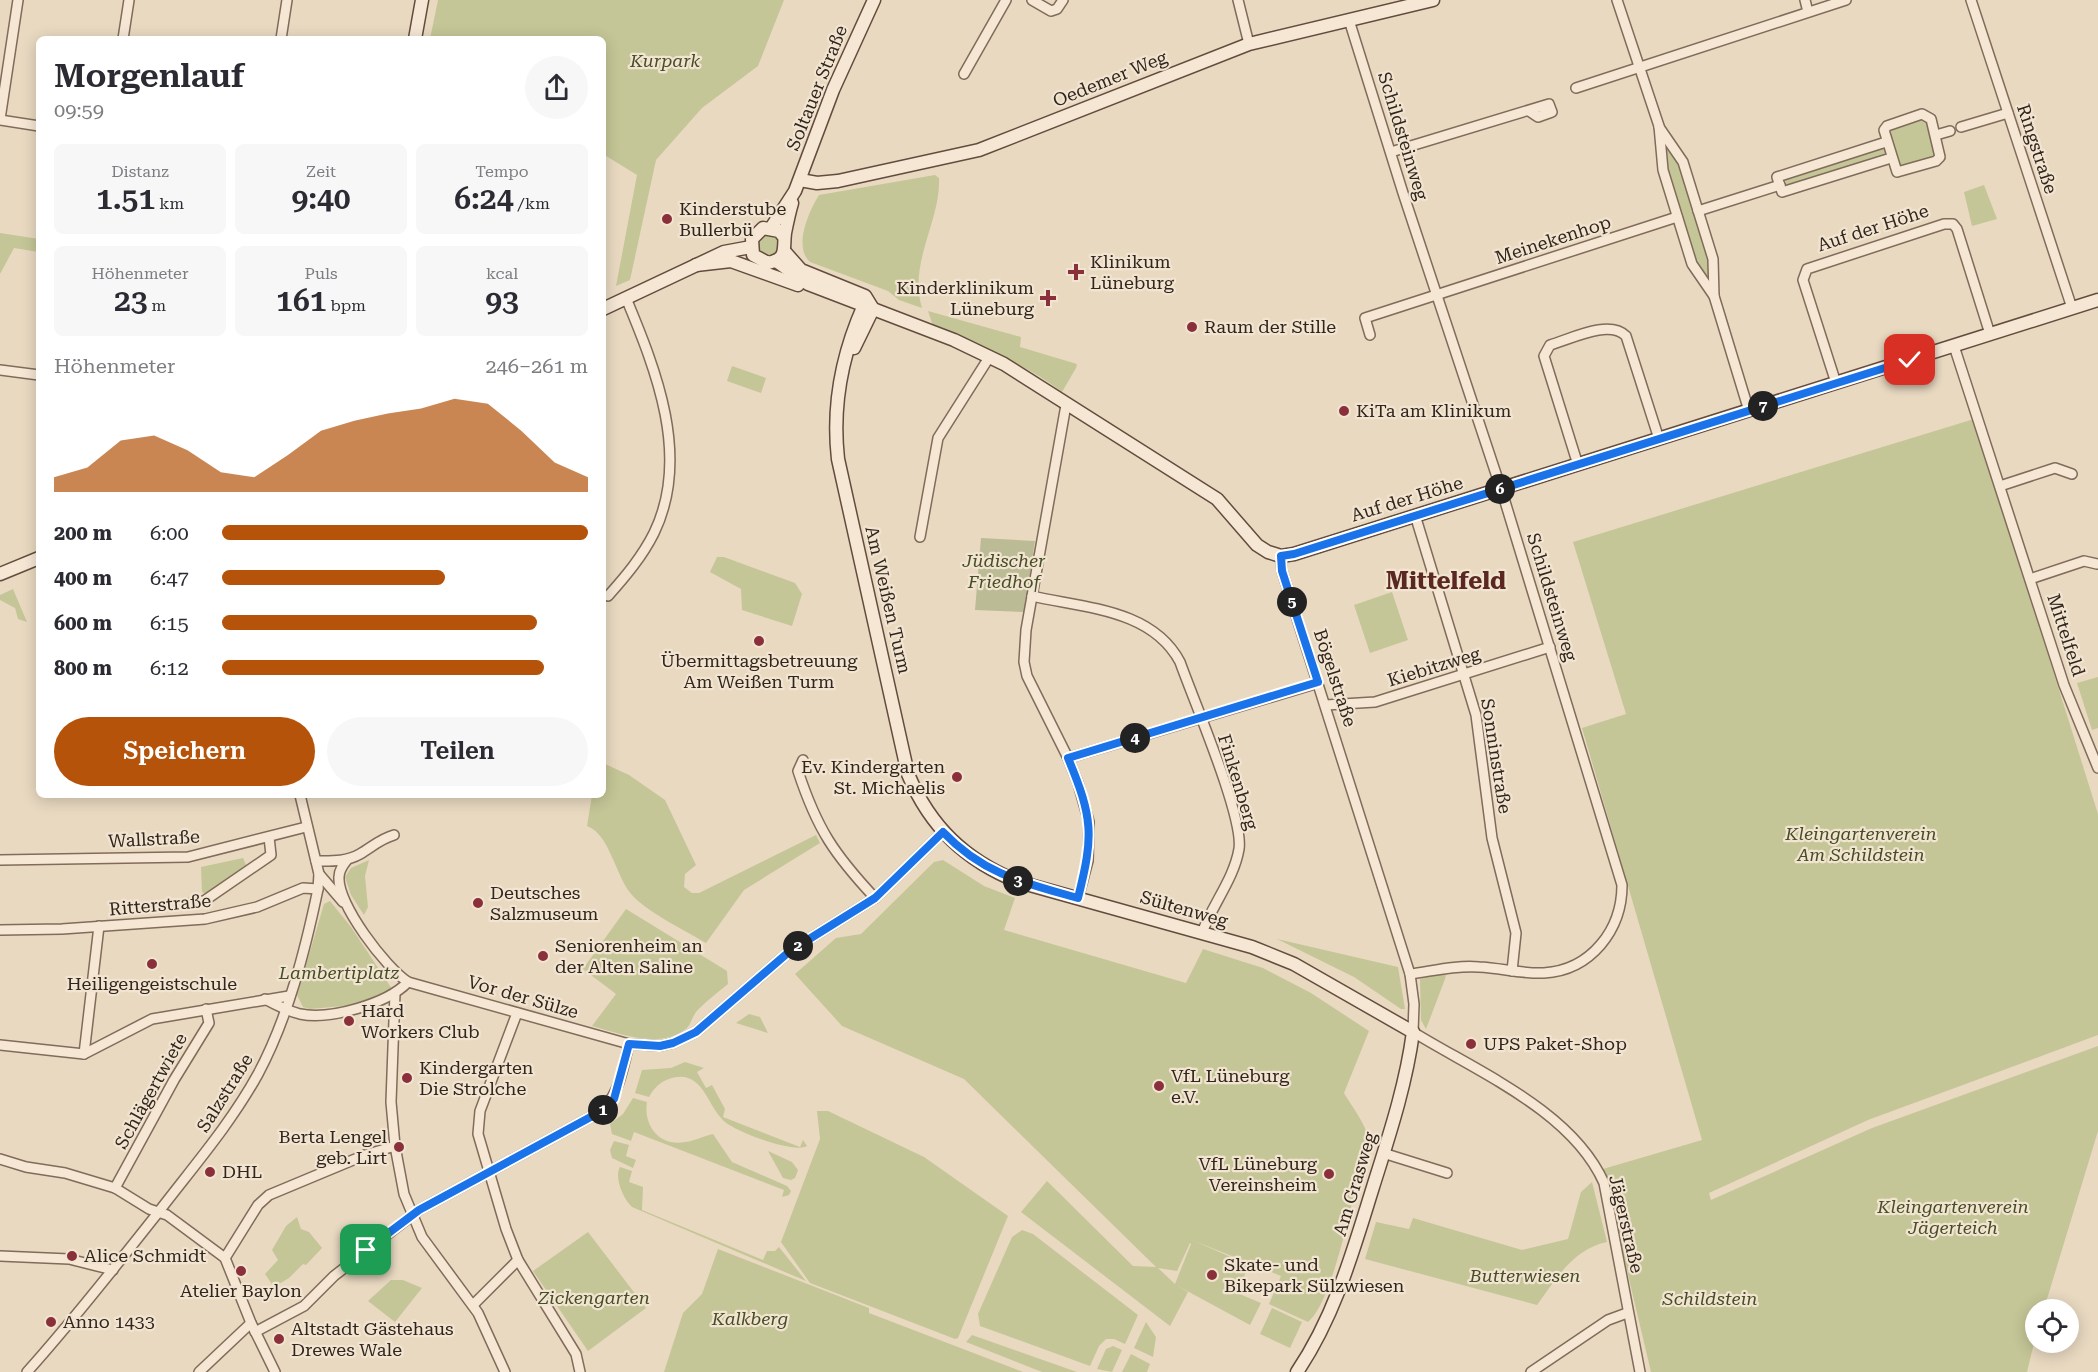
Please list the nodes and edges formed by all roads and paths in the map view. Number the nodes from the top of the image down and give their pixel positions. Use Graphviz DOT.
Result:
graph roads {
  1 [pos="18,0"];
  2 [pos="129,0"];
  3 [pos="287,0"];
  4 [pos="422,0"];
  5 [pos="874,0"];
  6 [pos="1006,0"];
  7 [pos="1032,0"];
  8 [pos="1063,0"];
  9 [pos="1238,0"];
  10 [pos="1433,0"];
  11 [pos="1617,0"];
  12 [pos="1805,0"];
  13 [pos="1846,0"];
  14 [pos="1971,0"];
  15 [pos="1809,12"];
  16 [pos="1349,20"];
  17 [pos="123,36"];
  18 [pos="281,36"];
  19 [pos="416,36"];
  20 [pos="1249,44"];
  21 [pos="1640,67"];
  22 [pos="964,74"];
  23 [pos="1576,88"];
  24 [pos="1529,111"];
  25 [pos="2008,113"];
  26 [pos="0,119"];
  27 [pos="36,125"];
  28 [pos="1659,126"];
  29 [pos="1961,127"];
  30 [pos="1950,131"];
  31 [pos="1936,135"];
  32 [pos="1886,142"];
  33 [pos="1391,152"];
  34 [pos="1891,158"];
  35 [pos="797,185"];
  36 [pos="1780,185"];
  37 [pos="1698,211"];
  38 [pos="1677,217"];
  39 [pos="771,228"];
  40 [pos="784,237"];
  41 [pos="751,247"];
  42 [pos="781,257"];
  43 [pos="696,266"];
  44 [pos="811,287"];
  45 [pos="1439,296"];
  46 [pos="1714,296"];
  47 [pos="626,298"];
  48 [pos="2098,300"];
  49 [pos="868,307"];
  50 [pos="606,308"];
  51 [pos="2072,308"];
  52 [pos="858,318"];
  53 [pos="1990,334"];
  54 [pos="1370,335"];
  55 [pos="1954,346"];
  56 [pos="990,356"];
  57 [pos="844,366"];
  58 [pos="0,370"];
  59 [pos="36,375"];
  60 [pos="1836,383"];
  61 [pos="1066,405"];
  62 [pos="1749,411"];
  63 [pos="1659,439"];
  64 [pos="1578,465"];
  65 [pos="2072,474"];
  66 [pos="2000,486"];
  67 [pos="1501,489"];
  68 [pos="1415,515"];
  69 [pos="920,537"];
  70 [pos="1281,556"];
  71 [pos="36,559"];
  72 [pos="2097,564"];
  73 [pos="0,574"];
  74 [pos="2030,579"];
  75 [pos="608,596"];
  76 [pos="1032,596"];
  77 [pos="1550,647"];
  78 [pos="1464,675"];
  79 [pos="1318,682"];
  80 [pos="1326,705"];
  81 [pos="1201,719"];
  82 [pos="1068,758"];
  83 [pos="803,760"];
  84 [pos="2098,768"];
  85 [pos="301,798"];
  86 [pos="306,827"];
  87 [pos="943,832"];
  88 [pos="394,835"];
  89 [pos="269,837"];
  90 [pos="0,860"];
  91 [pos="347,860"];
  92 [pos="316,861"];
  93 [pos="319,874"];
  94 [pos="318,889"];
  95 [pos="875,898"];
  96 [pos="1078,898"];
  97 [pos="191,903"];
  98 [pos="352,911"];
  99 [pos="99,926"];
  100 [pos="0,930"];
  101 [pos="1202,933"];
  102 [pos="1512,970"];
  103 [pos="1410,974"];
  104 [pos="408,982"];
  105 [pos="394,993"];
  106 [pos="289,996"];
  107 [pos="263,998"];
  108 [pos="207,1009"];
  109 [pos="285,1009"];
  110 [pos="517,1013"];
  111 [pos="1413,1032"];
  112 [pos="629,1044"];
  113 [pos="0,1045"];
  114 [pos="84,1054"];
  115 [pos="395,1146"];
  116 [pos="1383,1153"];
  117 [pos="0,1159"];
  118 [pos="490,1171"];
  119 [pos="1447,1173"];
  120 [pos="115,1188"];
  121 [pos="158,1212"];
  122 [pos="413,1215"];
  123 [pos="0,1256"];
  124 [pos="225,1258"];
  125 [pos="518,1260"];
  126 [pos="115,1268"];
  127 [pos="473,1305"];
  128 [pos="1627,1313"];
  129 [pos="253,1328"];
  130 [pos="503,1371"];
  131 [pos="27,1372"];
  132 [pos="199,1372"];
  133 [pos="275,1372"];
  134 [pos="580,1372"];
  135 [pos="1297,1372"];
  136 [pos="1531,1372"];
  137 [pos="1640,1372"];
  1 -- 26 [label="street"];
  2 -- 17 [label="street"];
  3 -- 18 [label="street"];
  4 -- 19 [label="street"];
  5 -- 35 [label="street, Soltauer Straße"];
  6 -- 22 [label="street"];
  7 -- 8 [label="street"];
  9 -- 20 [label="street"];
  10 -- 16 [label="street, Oedemer Weg"];
  11 -- 21 [label="street"];
  12 -- 15 [label="street"];
  13 -- 15 [label="street"];
  14 -- 25 [label="street, Ringstraße"];
  15 -- 21 [label="street"];
  16 -- 20 [label="street, Oedemer Weg"];
  16 -- 33 [label="street, Schildsteinweg"];
  20 -- 35 [label="street, Oedemer Weg"];
  21 -- 23 [label="street"];
  21 -- 28 [label="street"];
  24 -- 33 [label="street"];
  25 -- 29 [label="street"];
  25 -- 51 [label="street, Ringstraße"];
  26 -- 27 [label="street"];
  28 -- 37 [label="street"];
  28 -- 38 [label="street"];
  30 -- 31 [label="street"];
  31 -- 32 [label="street"];
  31 -- 34 [label="street"];
  32 -- 34 [label="street"];
  32 -- 36 [label="street"];
  33 -- 45 [label="street, Schildsteinweg"];
  34 -- 36 [label="street"];
  35 -- 39 [label="street, Soltauer Straße"];
  35 -- 40 [label="street, Soltauer Straße"];
  36 -- 37 [label="street"];
  37 -- 46 [label="street"];
  38 -- 45 [label="street, Meinekenhop"];
  38 -- 46 [label="street"];
  39 -- 40 [label="street"];
  39 -- 41 [label="street, Soltauer Straße"];
  40 -- 42 [label="street, Soltauer Straße"];
  41 -- 42 [label="street"];
  41 -- 43 [label="street"];
  42 -- 44 [label="street"];
  42 -- 49 [label="street"];
  43 -- 44 [label="street"];
  43 -- 47 [label="street"];
  44 -- 49 [label="street"];
  44 -- 52 [label="street"];
  45 -- 54 [label="street"];
  45 -- 67 [label="street, Schildsteinweg"];
  46 -- 62 [label="street"];
  47 -- 50 [label="street"];
  47 -- 75 [label="street"];
  48 -- 51 [label="street, Auf der Höhe"];
  49 -- 52 [label="street, Am Weißen Turm"];
  49 -- 56 [label="street"];
  49 -- 57 [label="street, Am Weißen Turm"];
  51 -- 53 [label="street, Auf der Höhe"];
  52 -- 57 [label="street, Am Weißen Turm"];
  53 -- 55 [label="street, Auf der Höhe"];
  53 -- 60 [label="street, Auf der Höhe"];
  55 -- 60 [label="street, Auf der Höhe"];
  55 -- 66 [label="street, Mittelfeld"];
  56 -- 61 [label="street"];
  56 -- 69 [label="street"];
  57 -- 87 [label="street, Am Weißen Turm"];
  58 -- 59 [label="street"];
  60 -- 62 [label="street, Auf der Höhe"];
  61 -- 70 [label="street"];
  61 -- 76 [label="street"];
  62 -- 63 [label="street, Auf der Höhe"];
  63 -- 64 [label="street, Auf der Höhe"];
  63 -- 64 [label="street"];
  64 -- 67 [label="street, Auf der Höhe"];
  65 -- 66 [label="street"];
  66 -- 74 [label="street, Mittelfeld"];
  67 -- 68 [label="street, Auf der Höhe"];
  67 -- 77 [label="street, Schildsteinweg"];
  68 -- 70 [label="street, Auf der Höhe"];
  68 -- 78 [label="street, Sonninstraße"];
  70 -- 79 [label="street, Bögelstraße"];
  71 -- 73 [label="street"];
  72 -- 74 [label="street, Mittelfeld"];
  74 -- 84 [label="street, Mittelfeld"];
  76 -- 81 [label="street, Finkenberg"];
  76 -- 82 [label="street"];
  77 -- 78 [label="street, Kiebitzweg"];
  77 -- 102 [label="street, Schildsteinweg"];
  78 -- 80 [label="street, Kiebitzweg"];
  78 -- 102 [label="street, Sonninstraße"];
  79 -- 80 [label="street, Bögelstraße"];
  79 -- 81 [label="street"];
  80 -- 103 [label="street, Bögelstraße"];
  81 -- 82 [label="street"];
  81 -- 101 [label="street, Finkenberg"];
  82 -- 96 [label="street"];
  83 -- 95 [label="street"];
  85 -- 86 [label="street"];
  86 -- 89 [label="street, Wallstraße"];
  86 -- 92 [label="street"];
  87 -- 95 [label="street, Vor der Sülze"];
  87 -- 96 [label="street, Sültenweg"];
  88 -- 91 [label="street"];
  89 -- 90 [label="street, Wallstraße"];
  89 -- 97 [label="street"];
  91 -- 92 [label="street"];
  91 -- 98 [label="street"];
  92 -- 93 [label="street"];
  93 -- 94 [label="street, Salzstraße"];
  93 -- 98 [label="street"];
  94 -- 99 [label="street, Ritterstraße"];
  94 -- 106 [label="street, Salzstraße"];
  95 -- 112 [label="street, Vor der Sülze"];
  96 -- 101 [label="street, Sültenweg"];
  98 -- 104 [label="street"];
  99 -- 100 [label="street, Ritterstraße"];
  99 -- 114 [label="street"];
  101 -- 111 [label="street, Sültenweg"];
  102 -- 103 [label="street"];
  103 -- 111 [label="street, Bögelstraße"];
  104 -- 105 [label="street"];
  104 -- 110 [label="street, Vor der Sülze"];
  105 -- 109 [label="street"];
  105 -- 115 [label="street"];
  106 -- 107 [label="street"];
  106 -- 109 [label="street, Salzstraße"];
  107 -- 108 [label="street"];
  107 -- 109 [label="street"];
  108 -- 114 [label="street"];
  108 -- 120 [label="street, Schlägertwiete"];
  109 -- 121 [label="street, Salzstraße"];
  110 -- 112 [label="street, Vor der Sülze"];
  110 -- 118 [label="street"];
  111 -- 116 [label="street, Am Grasweg"];
  111 -- 128 [label="street, Jägerstraße"];
  112 -- 118 [label="street"];
  113 -- 114 [label="street"];
  115 -- 122 [label="street"];
  115 -- 124 [label="street"];
  116 -- 119 [label="street"];
  116 -- 135 [label="street, Am Grasweg"];
  117 -- 120 [label="street"];
  118 -- 122 [label="street"];
  118 -- 125 [label="street"];
  120 -- 121 [label="street"];
  121 -- 124 [label="street"];
  121 -- 126 [label="street, Salzstraße"];
  122 -- 127 [label="street"];
  122 -- 129 [label="street"];
  123 -- 126 [label="street"];
  124 -- 129 [label="street"];
  125 -- 127 [label="street"];
  125 -- 134 [label="street"];
  126 -- 131 [label="street, Salzstraße"];
  127 -- 130 [label="street"];
  128 -- 136 [label="street"];
  128 -- 137 [label="street, Jägerstraße"];
  129 -- 132 [label="street"];
  129 -- 133 [label="street"];
}
